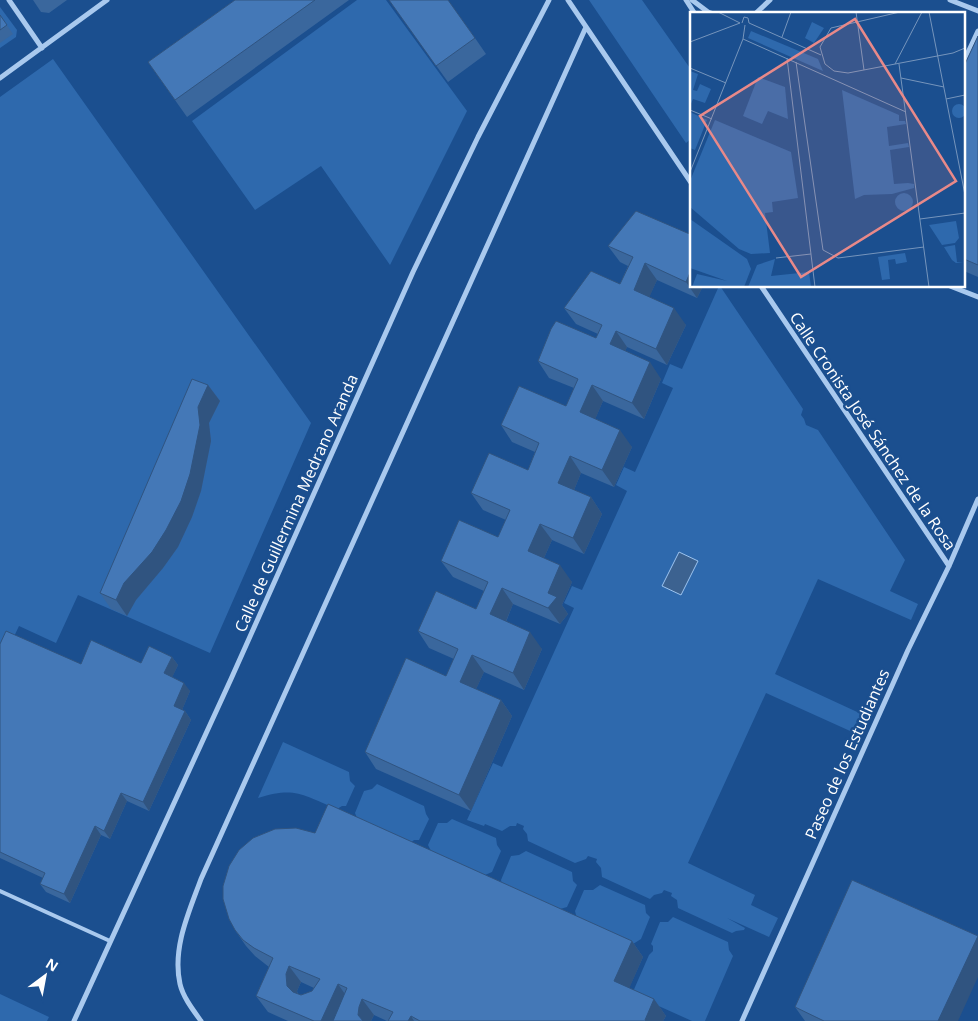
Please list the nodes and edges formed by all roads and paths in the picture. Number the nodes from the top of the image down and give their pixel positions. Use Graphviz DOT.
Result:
graph roads {
  1 [pos="9,0"];
  2 [pos="107,0"];
  3 [pos="549,0"];
  4 [pos="568,0"];
  5 [pos="686,0"];
  6 [pos="692,0"];
  7 [pos="770,0"];
  8 [pos="950,0"];
  9 [pos="978,11"];
  10 [pos="694,12"];
  11 [pos="708,12"];
  12 [pos="757,12"];
  13 [pos="586,27"];
  14 [pos="978,30"];
  15 [pos="42,48"];
  16 [pos="966,57"];
  17 [pos="0,78"];
  18 [pos="690,181"];
  19 [pos="762,288"];
  20 [pos="955,288"];
  21 [pos="978,297"];
  22 [pos="978,499"];
  23 [pos="948,566"];
  24 [pos="0,891"];
  25 [pos="110,941"];
  26 [pos="74,1021"];
  27 [pos="201,1021"];
  28 [pos="742,1021"];
  1 -- 15 [label="street"];
  2 -- 15 [label="street"];
  3 -- 25 [label="street, Calle de Guillermina Medrano Aranda"];
  4 -- 13 [label="street"];
  5 -- 10 [label="street"];
  6 -- 11 [label="street"];
  7 -- 12 [label="street"];
  8 -- 9 [label="street"];
  13 -- 18 [label="street"];
  13 -- 27 [label="street"];
  14 -- 16 [label="street"];
  15 -- 17 [label="street"];
  19 -- 23 [label="street, Calle Cronista José Sánchez de la Rosa"];
  20 -- 21 [label="street"];
  22 -- 23 [label="street, Paseo de los Estudiantes"];
  23 -- 28 [label="street, Paseo de los Estudiantes"];
  24 -- 25 [label="lane"];
  25 -- 26 [label="street, Calle de Guillermina Medrano Aranda"];
}
